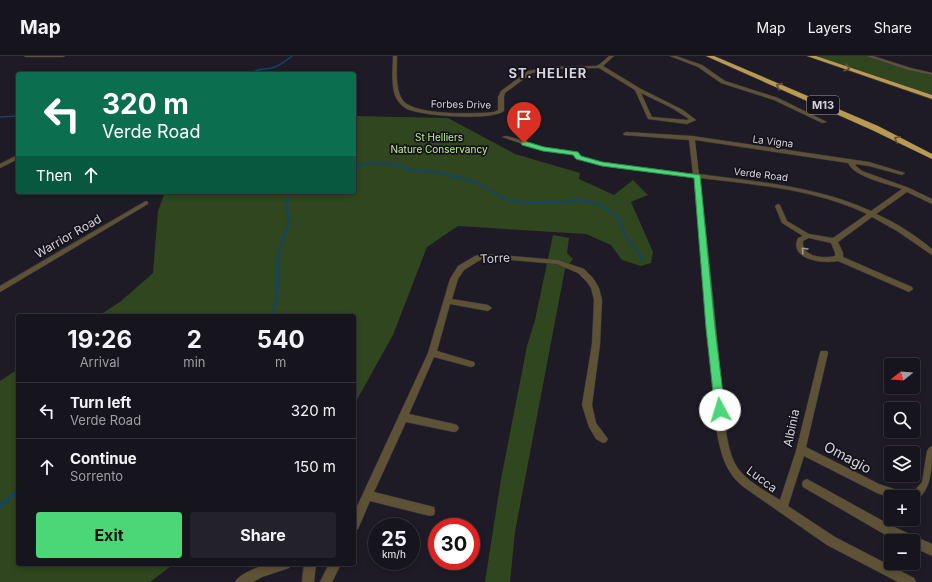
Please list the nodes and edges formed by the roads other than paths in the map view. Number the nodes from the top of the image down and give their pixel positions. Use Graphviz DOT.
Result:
graph roads {
  1 [pos="26,56"];
  2 [pos="63,56"];
  3 [pos="395,56"];
  4 [pos="612,56"];
  5 [pos="672,56"];
  6 [pos="810,56"];
  7 [pos="868,56"];
  8 [pos="712,57"];
  9 [pos="599,66"];
  10 [pos="932,74"];
  11 [pos="637,89"];
  12 [pos="932,96"];
  13 [pos="824,122"];
  14 [pos="626,134"];
  15 [pos="505,136"];
  16 [pos="692,138"];
  17 [pos="932,157"];
  18 [pos="16,158"];
  19 [pos="851,162"];
  20 [pos="0,166"];
  21 [pos="902,173"];
  22 [pos="697,177"];
  23 [pos="907,189"];
  24 [pos="932,202"];
  25 [pos="146,203"];
  26 [pos="778,206"];
  27 [pos="872,214"];
  28 [pos="808,236"];
  29 [pos="834,241"];
  30 [pos="932,253"];
  31 [pos="839,258"];
  32 [pos="0,289"];
  33 [pos="910,289"];
  34 [pos="448,301"];
  35 [pos="488,308"];
  36 [pos="432,353"];
  37 [pos="824,353"];
  38 [pos="470,364"];
  39 [pos="403,417"];
  40 [pos="454,428"];
  41 [pos="603,439"];
  42 [pos="801,449"];
  43 [pos="932,451"];
  44 [pos="806,484"];
  45 [pos="884,490"];
  46 [pos="920,494"];
  47 [pos="368,495"];
  48 [pos="782,508"];
  49 [pos="430,511"];
  50 [pos="356,521"];
  51 [pos="897,534"];
  52 [pos="920,544"];
  53 [pos="932,550"];
  54 [pos="279,566"];
  55 [pos="310,566"];
  56 [pos="334,566"];
  57 [pos="241,582"];
  58 [pos="308,582"];
  59 [pos="326,582"];
  60 [pos="910,582"];
  1 -- 2 [label="street"];
  3 -- 9 [label="street, Forbes Drive"];
  4 -- 9 [label="street"];
  5 -- 13 [label="street"];
  6 -- 12 [label="highway, one-way"];
  7 -- 10 [label="street"];
  17 -- 8 [label="highway, M13, one-way"];
  9 -- 11 [label="street"];
  11 -- 11 [label="street"];
  14 -- 16 [label="street, La Vigna"];
  15 -- 22 [label="street, Verde Road"];
  16 -- 19 [label="street, La Vigna"];
  16 -- 22 [label="street"];
  18 -- 20 [label="street"];
  19 -- 21 [label="street, La Vigna"];
  19 -- 23 [label="street"];
  22 -- 27 [label="street, Verde Road"];
  22 -- 48 [label="street, Lucca"];
  23 -- 24 [label="street"];
  23 -- 27 [label="street"];
  25 -- 32 [label="street, Warrior Road"];
  26 -- 28 [label="street"];
  27 -- 29 [label="street"];
  27 -- 30 [label="street, Verde Road"];
  28 -- 29 [label="street"];
  31 -- 28 [label="street, one-way"];
  29 -- 31 [label="street"];
  31 -- 33 [label="street"];
  34 -- 35 [label="street"];
  34 -- 36 [label="street, Torre"];
  34 -- 41 [label="street, Torre"];
  36 -- 38 [label="street"];
  36 -- 39 [label="street, Torre"];
  37 -- 42 [label="street, Albinia"];
  39 -- 40 [label="street"];
  39 -- 47 [label="street, Torre"];
  42 -- 45 [label="street, Omagio"];
  42 -- 48 [label="street, Albinia"];
  43 -- 46 [label="street"];
  44 -- 51 [label="street"];
  47 -- 49 [label="street"];
  47 -- 50 [label="street, Torre"];
  48 -- 60 [label="street, Lucca"];
  52 -- 53 [label="street"];
  54 -- 57 [label="street"];
  55 -- 58 [label="street"];
  56 -- 59 [label="street"];
}
